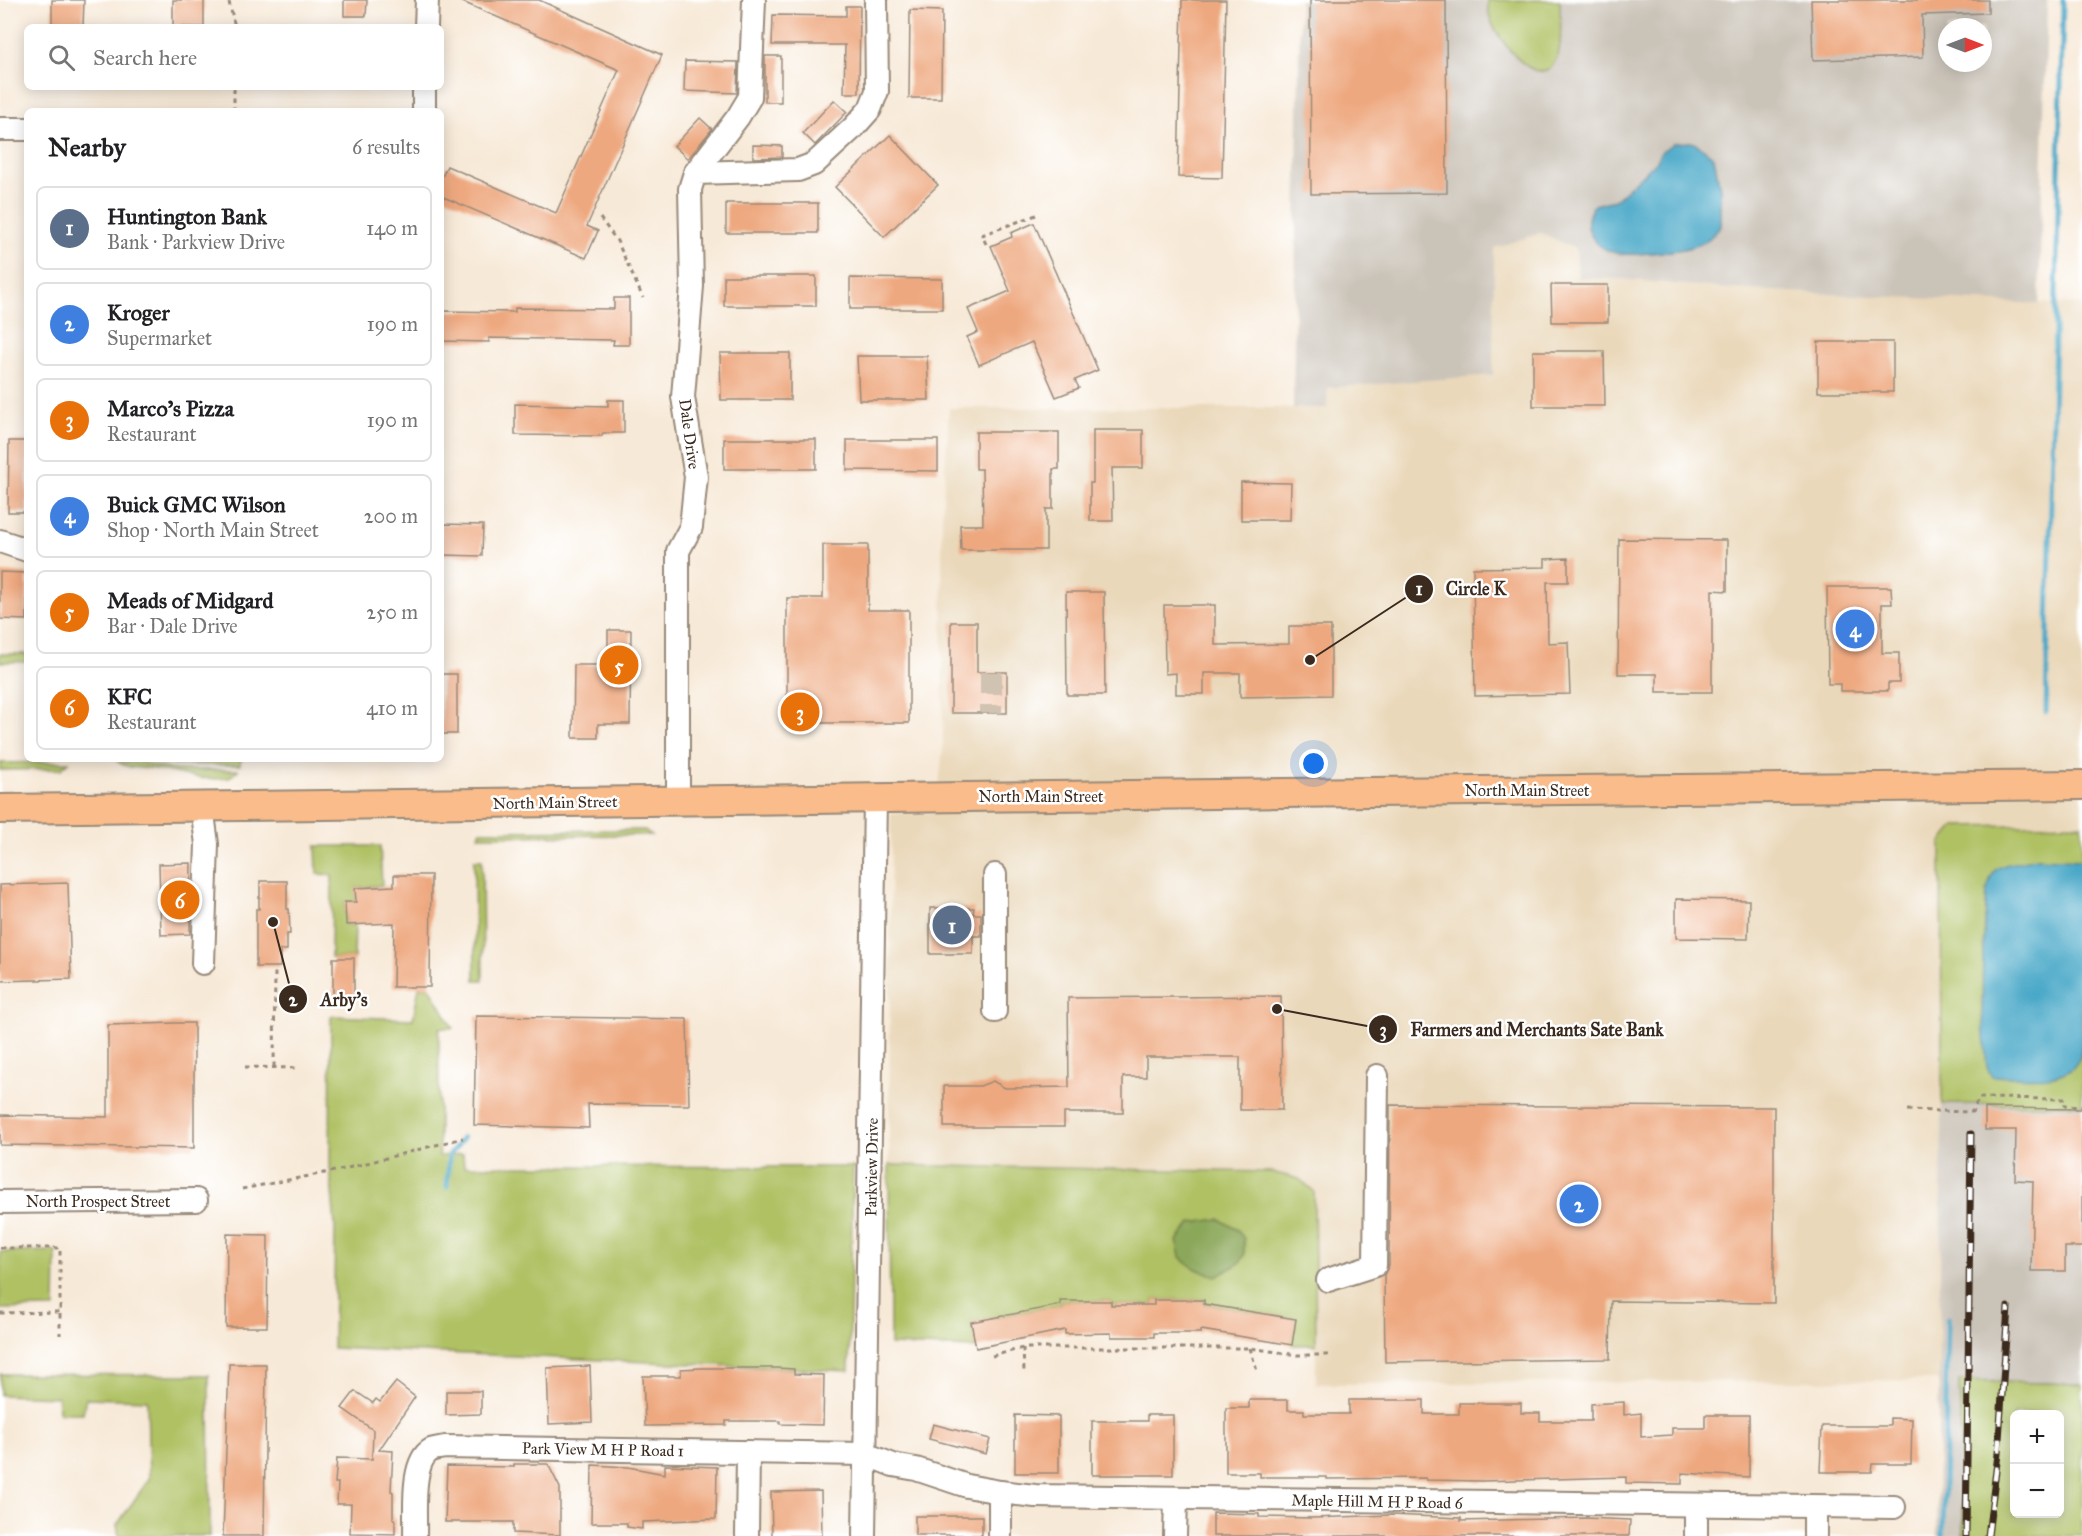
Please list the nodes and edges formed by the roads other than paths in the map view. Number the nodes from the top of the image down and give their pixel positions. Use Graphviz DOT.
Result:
graph roads {
  1 [pos="427,0"];
  2 [pos="754,0"];
  3 [pos="876,0"];
  4 [pos="426,24"];
  5 [pos="424,90"];
  6 [pos="424,108"];
  7 [pos="0,129"];
  8 [pos="24,129"];
  9 [pos="695,173"];
  10 [pos="0,541"];
  11 [pos="24,548"];
  12 [pos="2082,785"];
  13 [pos="875,798"];
  14 [pos="678,801"];
  15 [pos="202,807"];
  16 [pos="0,809"];
  17 [pos="995,875"];
  18 [pos="203,963"];
  19 [pos="995,1011"];
  20 [pos="1377,1076"];
  21 [pos="196,1200"];
  22 [pos="0,1202"];
  23 [pos="1328,1280"];
  24 [pos="748,1452"];
  25 [pos="865,1454"];
  26 [pos="1000,1492"];
  27 [pos="1176,1498"];
  28 [pos="1696,1505"];
  29 [pos="1815,1507"];
  30 [pos="1894,1507"];
  31 [pos="415,1536"];
  32 [pos="747,1536"];
  33 [pos="864,1536"];
  34 [pos="1000,1536"];
  35 [pos="1175,1536"];
  36 [pos="1696,1536"];
  37 [pos="1815,1536"];
  1 -- 4 [label="street"];
  2 -- 9 [label="street, Dale Drive"];
  3 -- 9 [label="street"];
  5 -- 6 [label="street"];
  7 -- 8 [label="street"];
  9 -- 14 [label="street, Dale Drive"];
  10 -- 11 [label="street"];
  12 -- 13 [label="main road, North Main Street"];
  13 -- 14 [label="main road, North Main Street"];
  13 -- 25 [label="street, Parkview Drive"];
  14 -- 15 [label="main road, North Main Street"];
  15 -- 16 [label="main road, North Main Street"];
  15 -- 18 [label="street"];
  17 -- 19 [label="street"];
  20 -- 23 [label="street"];
  21 -- 22 [label="street, North Prospect Street"];
  24 -- 25 [label="street, Park View M H P Road 1"];
  24 -- 31 [label="street, Park View M H P Road 1"];
  24 -- 32 [label="street"];
  25 -- 26 [label="street, Maple Hill M H P Road 6"];
  25 -- 33 [label="street, Parkview Drive"];
  26 -- 27 [label="street, Maple Hill M H P Road 6"];
  26 -- 34 [label="street"];
  27 -- 28 [label="street, Maple Hill M H P Road 6"];
  27 -- 35 [label="street"];
  28 -- 29 [label="street, Maple Hill M H P Road 6"];
  28 -- 36 [label="street"];
  29 -- 30 [label="street, Maple Hill M H P Road 6"];
  29 -- 37 [label="street"];
}
